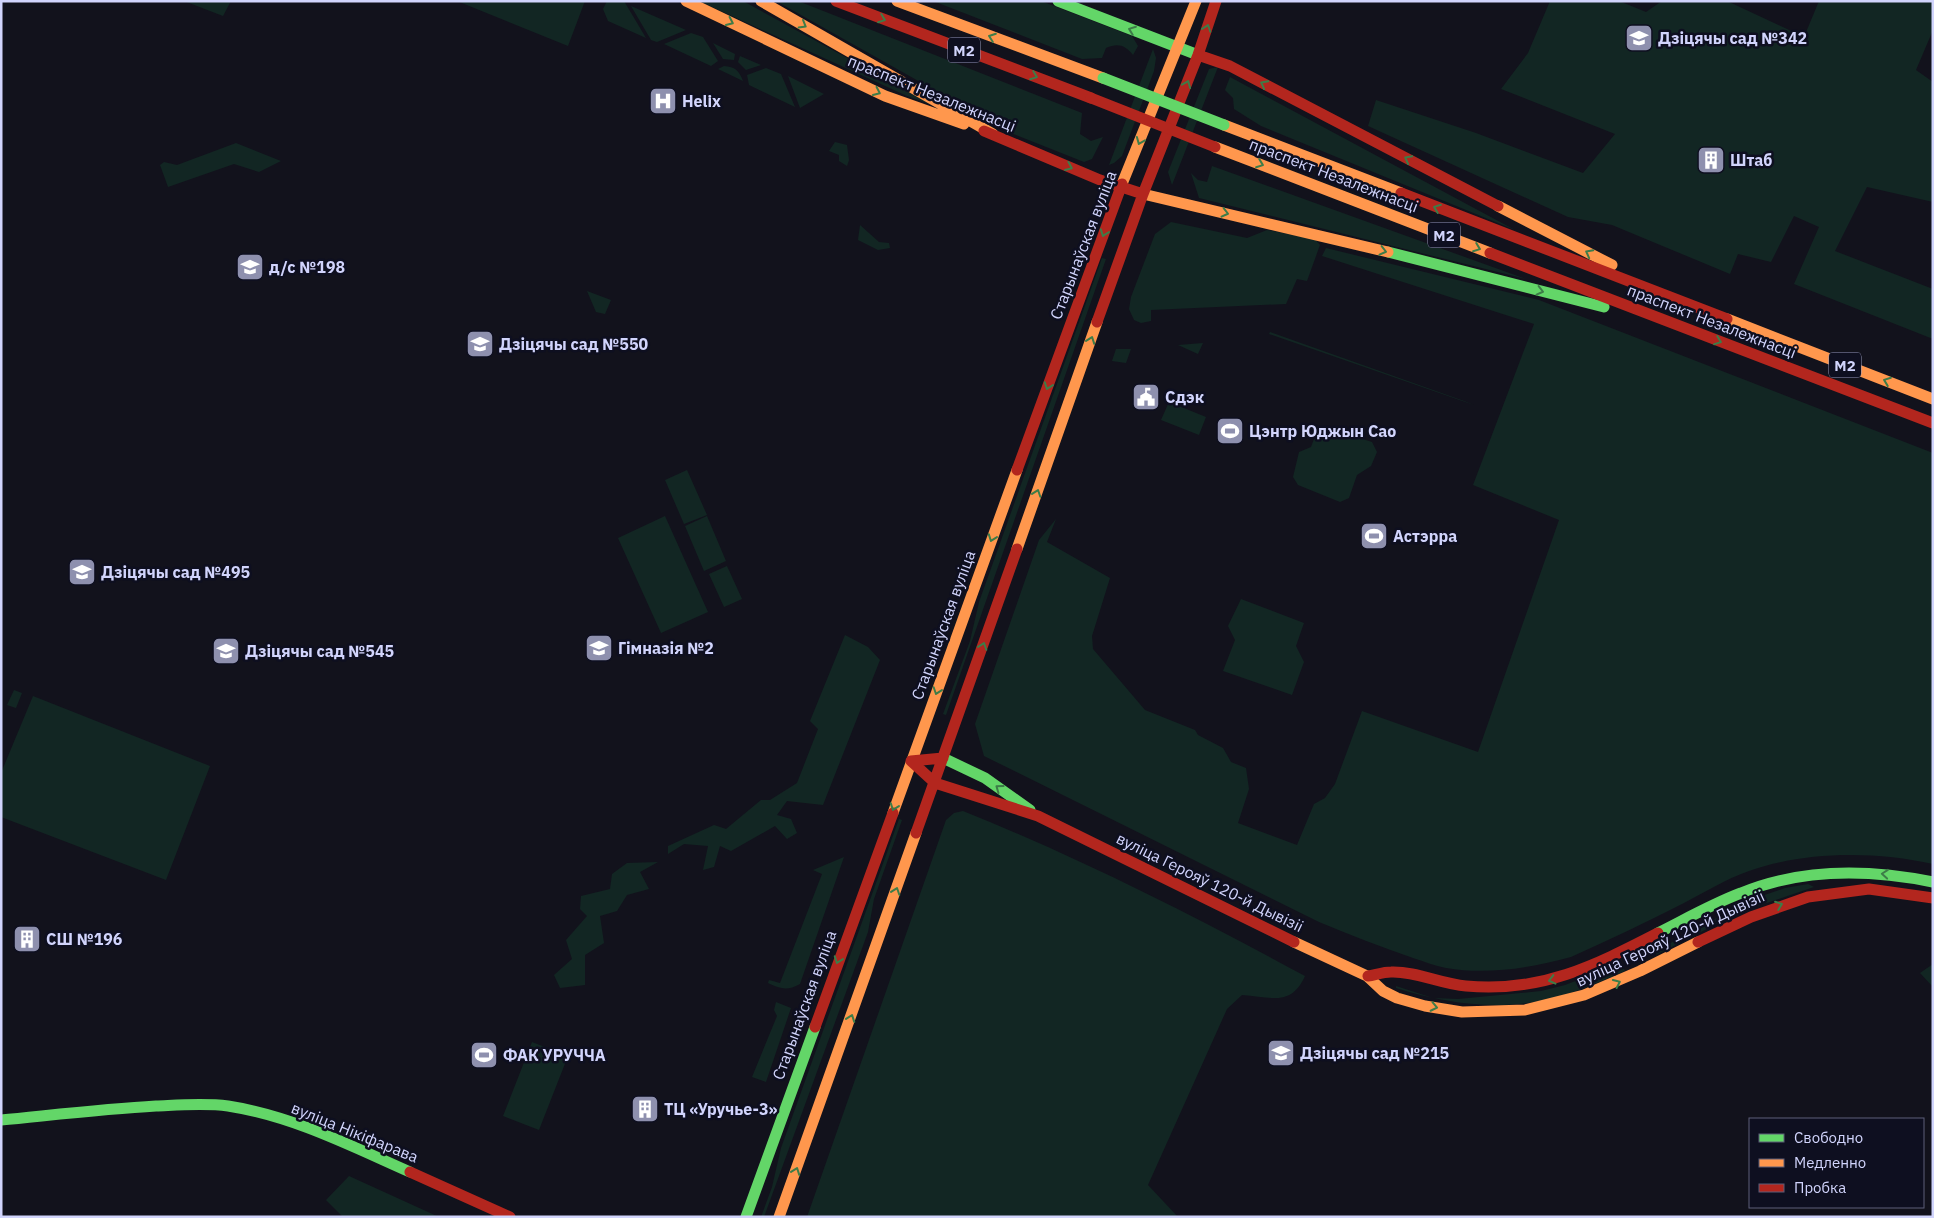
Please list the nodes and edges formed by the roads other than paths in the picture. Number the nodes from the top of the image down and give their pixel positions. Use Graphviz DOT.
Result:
graph roads {
  1 [pos="686,1"];
  2 [pos="761,1"];
  3 [pos="836,1"];
  4 [pos="897,1"];
  5 [pos="1058,1"];
  6 [pos="1196,1"];
  7 [pos="1216,1"];
  8 [pos="1178,47"];
  9 [pos="1198,55"];
  10 [pos="993,134"];
  11 [pos="1121,188"];
  12 [pos="1143,194"];
  13 [pos="1679,300"];
  14 [pos="1673,323"];
  15 [pos="1933,399"];
  16 [pos="1933,423"];
  17 [pos="943,758"];
  18 [pos="911,762"];
  19 [pos="935,783"];
  20 [pos="1038,816"];
  21 [pos="1933,882"];
  22 [pos="1933,898"];
  23 [pos="1368,976"];
  24 [pos="1,1120"];
  25 [pos="510,1217"];
  26 [pos="746,1217"];
  27 [pos="779,1217"];
  1 -- 10 [label="main road, праспект Незалежнасці, one-way"];
  2 -- 10 [label="main road, one-way"];
  3 -- 14 [label="main road, праспект Незалежнасці / М2, one-way, bridge"];
  13 -- 4 [label="main road, праспект Незалежнасці / М2, one-way, bridge"];
  8 -- 5 [label="main road, one-way"];
  6 -- 8 [label="main road, Старынаўская вуліца"];
  9 -- 7 [label="main road, one-way"];
  8 -- 9 [label="main road"];
  8 -- 11 [label="main road, Старынаўская вуліца, one-way"];
  12 -- 9 [label="main road, one-way"];
  13 -- 9 [label="main road, one-way"];
  10 -- 11 [label="main road, праспект Незалежнасці, one-way"];
  11 -- 12 [label="main road, праспект Незалежнасці"];
  11 -- 18 [label="main road, Старынаўская вуліца, one-way"];
  12 -- 14 [label="main road, праспект Незалежнасці, one-way"];
  17 -- 12 [label="main road, one-way"];
  15 -- 13 [label="main road, праспект Незалежнасці / М2, one-way"];
  14 -- 16 [label="main road, праспект Незалежнасці / М2, one-way"];
  17 -- 18 [label="main road"];
  17 -- 19 [label="main road"];
  20 -- 17 [label="main road, вуліца Герояў 120-й Дывізіі, one-way"];
  18 -- 19 [label="main road"];
  18 -- 26 [label="main road, Старынаўская вуліца, one-way"];
  19 -- 20 [label="main road, вуліца Герояў 120-й Дывізіі"];
  27 -- 19 [label="main road, one-way"];
  20 -- 23 [label="main road, вуліца Герояў 120-й Дывізіі"];
  21 -- 23 [label="main road, вуліца Герояў 120-й Дывізіі, one-way"];
  23 -- 22 [label="main road, вуліца Герояў 120-й Дывізіі, one-way"];
  24 -- 25 [label="main road, вуліца Нікіфарава"];
}
